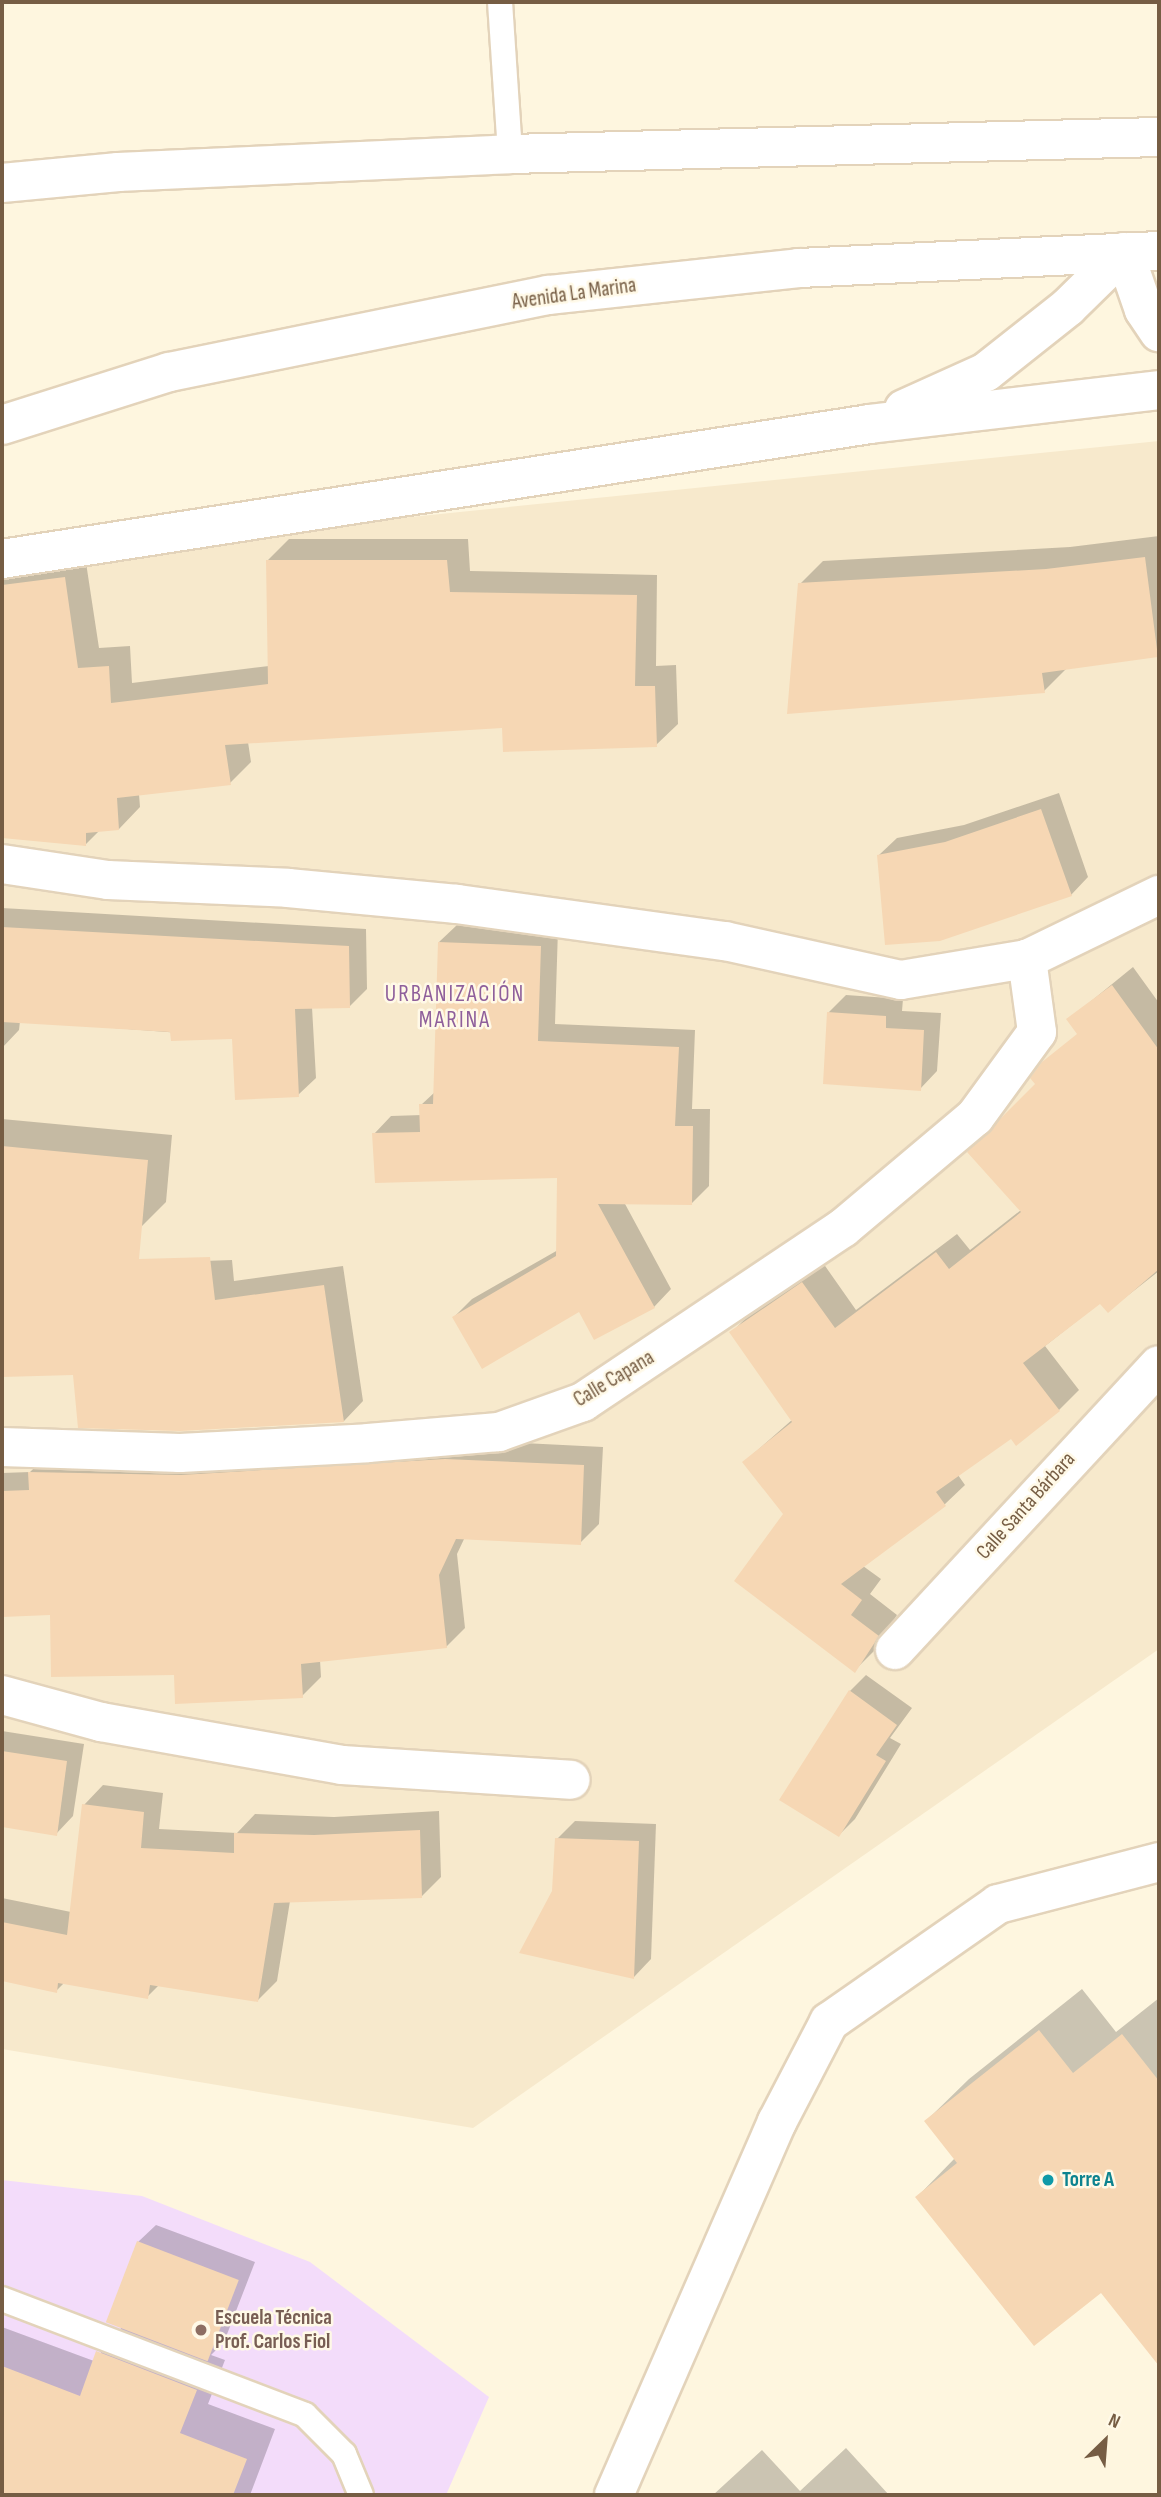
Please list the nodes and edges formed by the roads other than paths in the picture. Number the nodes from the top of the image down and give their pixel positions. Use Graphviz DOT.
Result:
graph roads {
  1 [pos="500,2"];
  2 [pos="1159,137"];
  3 [pos="510,154"];
  4 [pos="2,183"];
  5 [pos="1142,251"];
  6 [pos="1159,332"];
  7 [pos="1159,390"];
  8 [pos="870,424"];
  9 [pos="2,425"];
  10 [pos="2,558"];
  11 [pos="2,864"];
  12 [pos="1159,895"];
  13 [pos="1027,960"];
  14 [pos="1159,1365"];
  15 [pos="2,1447"];
  16 [pos="895,1650"];
  17 [pos="2,1695"];
  18 [pos="571,1780"];
  19 [pos="1157,1856"];
  20 [pos="2,2299"];
  21 [pos="361,2495"];
  22 [pos="614,2495"];
  1 -- 3 [label="lane"];
  2 -- 3 [label="street"];
  3 -- 4 [label="street"];
  5 -- 6 [label="street"];
  5 -- 8 [label="street"];
  5 -- 9 [label="street, Avenida La Marina"];
  7 -- 8 [label="street"];
  8 -- 10 [label="street"];
  11 -- 13 [label="street"];
  12 -- 13 [label="street"];
  13 -- 15 [label="street, Calle Capana"];
  14 -- 16 [label="street, Calle Santa Bárbara"];
  17 -- 18 [label="street"];
  19 -- 22 [label="street"];
  20 -- 21 [label="lane"];
}
